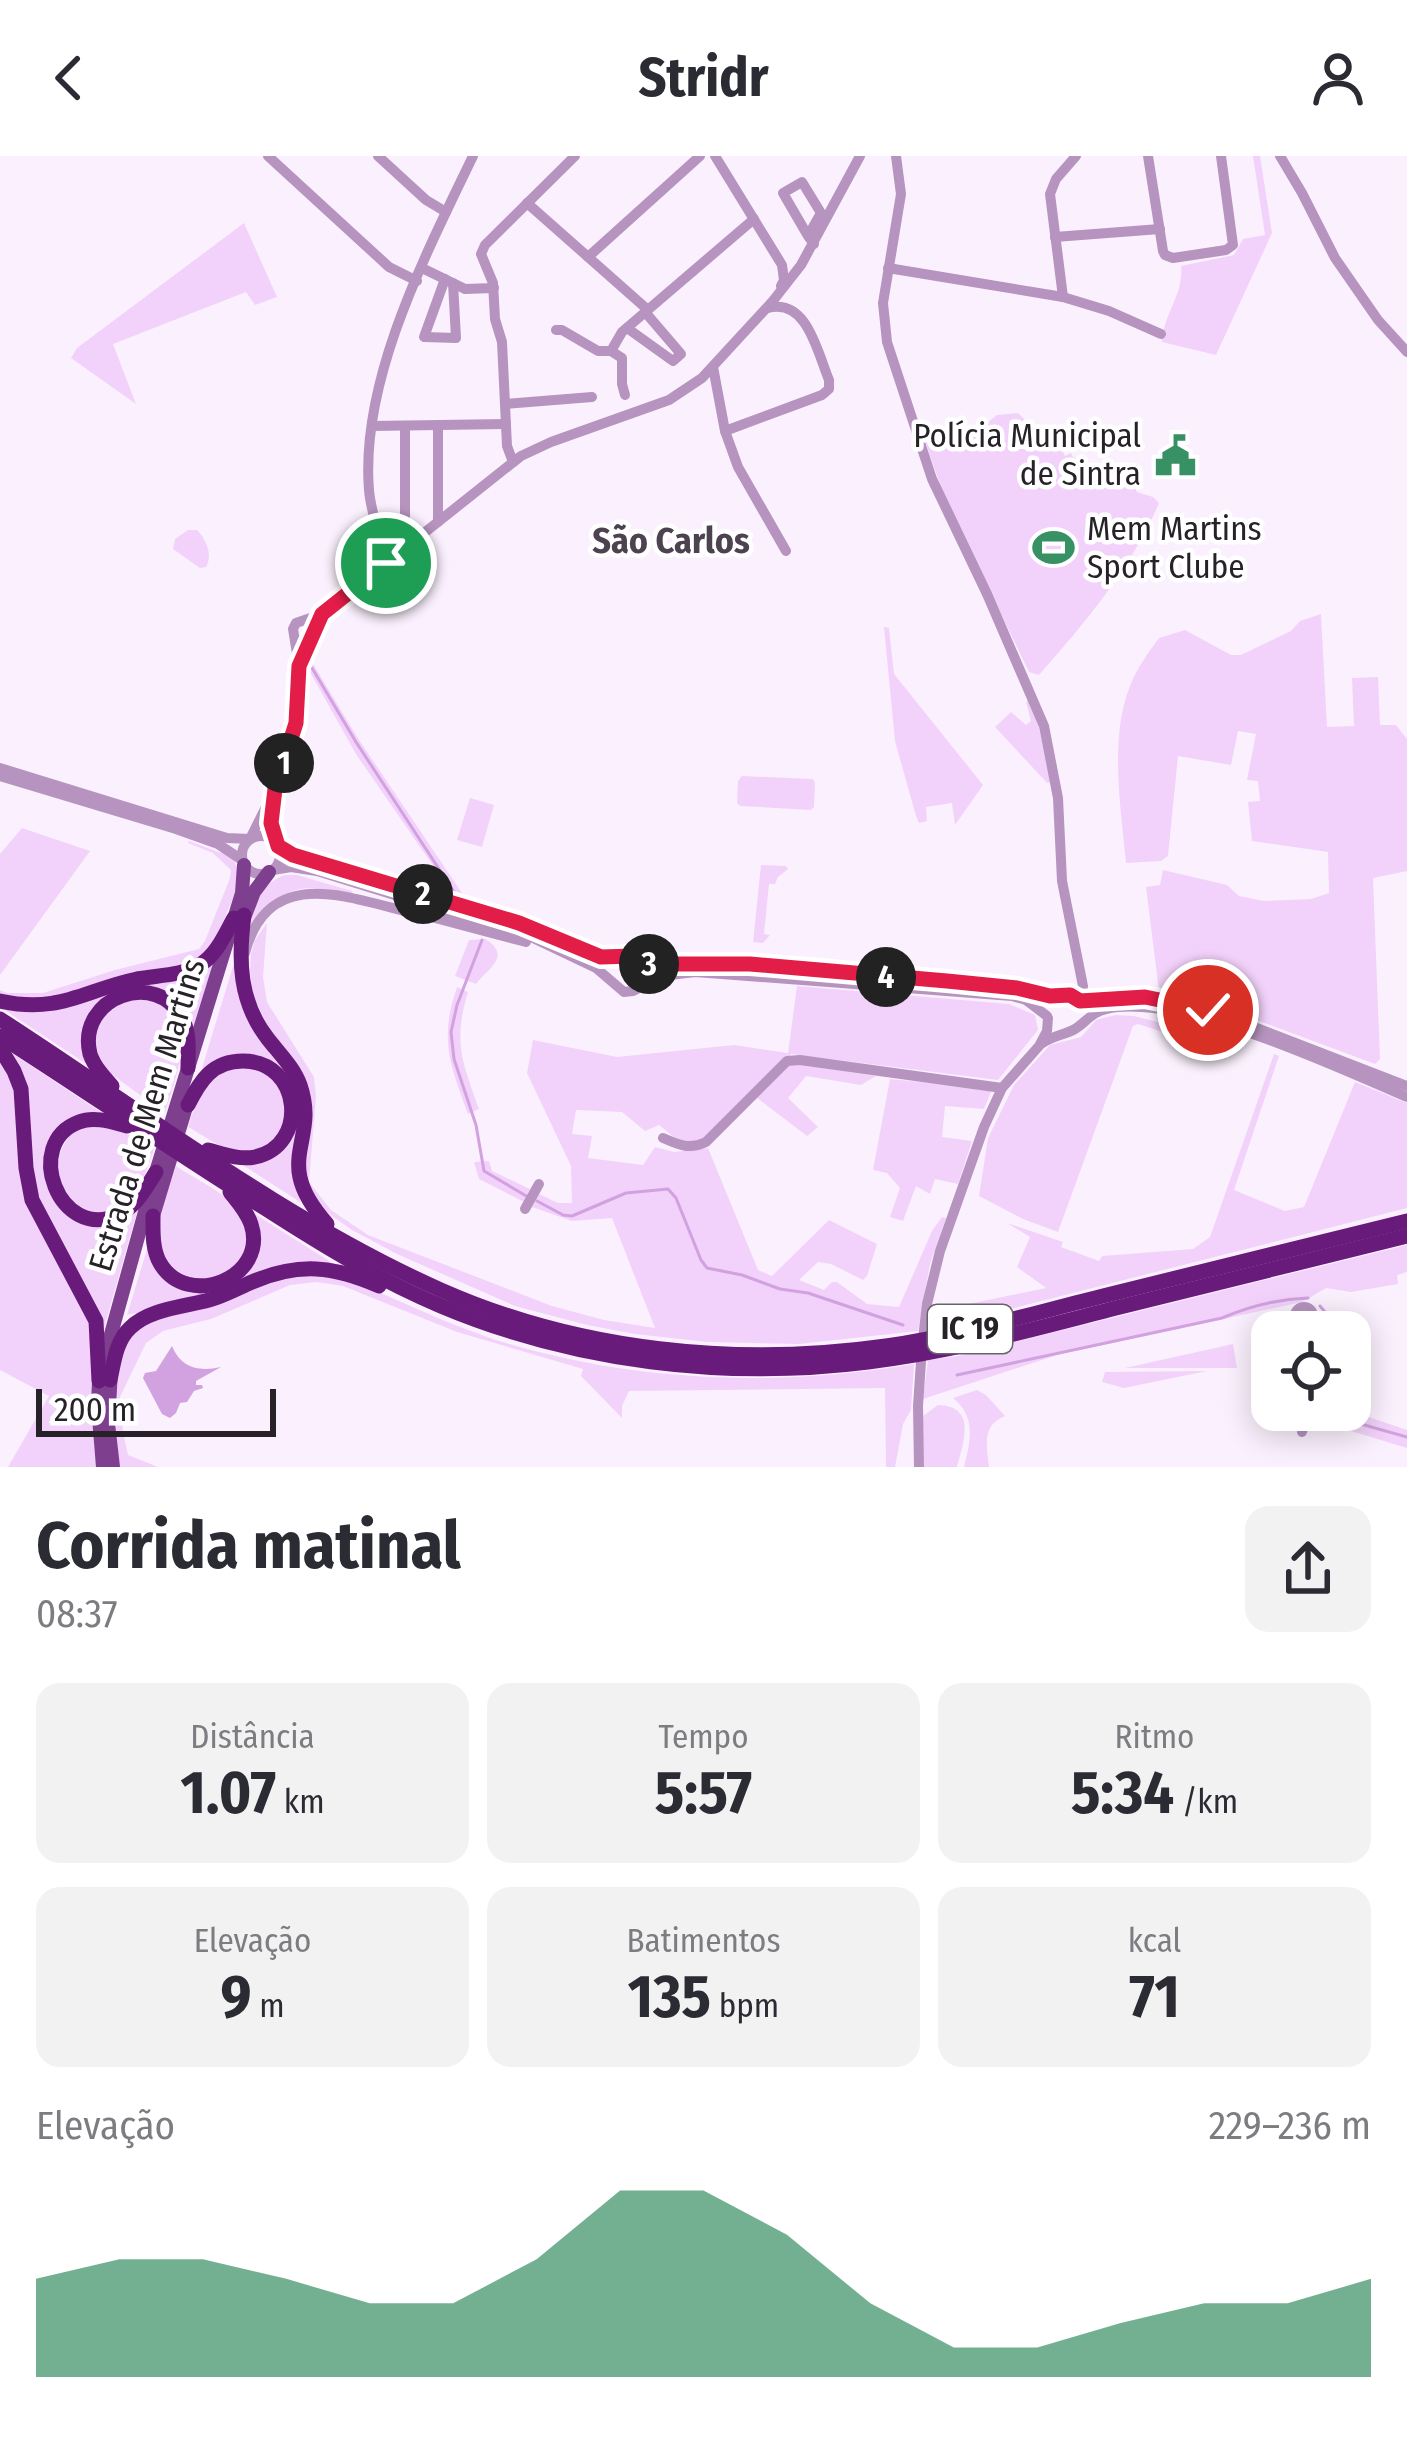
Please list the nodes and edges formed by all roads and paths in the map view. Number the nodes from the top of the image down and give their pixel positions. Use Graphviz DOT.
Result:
graph roads {
  1 [pos="268,156"];
  2 [pos="378,156"];
  3 [pos="473,156"];
  4 [pos="575,156"];
  5 [pos="700,156"];
  6 [pos="716,156"];
  7 [pos="860,156"];
  8 [pos="896,156"];
  9 [pos="1076,156"];
  10 [pos="1148,156"];
  11 [pos="1221,156"];
  12 [pos="1284,156"];
  13 [pos="527,203"];
  14 [pos="446,212"];
  15 [pos="754,219"];
  16 [pos="1160,229"];
  17 [pos="1055,237"];
  18 [pos="811,240"];
  19 [pos="588,257"];
  20 [pos="782,265"];
  21 [pos="801,265"];
  22 [pos="422,268"];
  23 [pos="888,268"];
  24 [pos="417,281"];
  25 [pos="449,281"];
  26 [pos="494,288"];
  27 [pos="777,294"];
  28 [pos="1063,297"];
  29 [pos="765,309"];
  30 [pos="647,311"];
  31 [pos="556,330"];
  32 [pos="624,330"];
  33 [pos="1161,334"];
  34 [pos="611,351"];
  35 [pos="1407,352"];
  36 [pos="712,367"];
  37 [pos="697,383"];
  38 [pos="625,394"];
  39 [pos="592,398"];
  40 [pos="718,400"];
  41 [pos="505,404"];
  42 [pos="506,424"];
  43 [pos="438,425"];
  44 [pos="372,426"];
  45 [pos="405,426"];
  46 [pos="725,431"];
  47 [pos="513,462"];
  48 [pos="438,522"];
  49 [pos="416,539"];
  50 [pos="786,551"];
  51 [pos="386,563"];
  52 [pos="322,614"];
  53 [pos="304,620"];
  54 [pos="313,636"];
  55 [pos="295,637"];
  56 [pos="299,666"];
  57 [pos="0,772"];
  58 [pos="275,789"];
  59 [pos="250,838"];
  60 [pos="278,844"];
  61 [pos="243,862"];
  62 [pos="271,871"];
  63 [pos="361,884"];
  64 [pos="408,912"];
  65 [pos="239,917"];
  66 [pos="568,954"];
  67 [pos="623,956"];
  68 [pos="637,958"];
  69 [pos="242,980"];
  70 [pos="611,981"];
  71 [pos="1083,983"];
  72 [pos="643,985"];
  73 [pos="1072,998"];
  74 [pos="1105,1000"];
  75 [pos="0,1001"];
  76 [pos="1048,1017"];
  77 [pos="0,1018"];
  78 [pos="1081,1023"];
  79 [pos="1069,1031"];
  80 [pos="0,1036"];
  81 [pos="1039,1046"];
  82 [pos="0,1048"];
  83 [pos="188,1068"];
  84 [pos="1407,1086"];
  85 [pos="1002,1088"];
  86 [pos="121,1097"];
  87 [pos="1407,1097"];
  88 [pos="184,1102"];
  89 [pos="137,1126"];
  90 [pos="663,1138"];
  91 [pos="194,1147"];
  92 [pos="161,1175"];
  93 [pos="220,1181"];
  94 [pos="537,1186"];
  95 [pos="525,1209"];
  96 [pos="153,1216"];
  97 [pos="1407,1220"];
  98 [pos="1407,1236"];
  99 [pos="341,1240"];
  100 [pos="522,1337"];
  101 [pos="105,1380"];
  102 [pos="103,1467"];
  103 [pos="113,1467"];
  104 [pos="919,1467"];
  1 -- 24 [label="street"];
  2 -- 14 [label="street"];
  3 -- 14 [label="street"];
  4 -- 13 [label="street"];
  5 -- 19 [label="street"];
  6 -- 15 [label="street"];
  7 -- 18 [label="street"];
  8 -- 23 [label="street"];
  9 -- 17 [label="street"];
  10 -- 16 [label="street"];
  11 -- 16 [label="street"];
  12 -- 35 [label="street"];
  13 -- 19 [label="street"];
  13 -- 26 [label="street"];
  14 -- 22 [label="street"];
  15 -- 20 [label="street"];
  15 -- 30 [label="street"];
  16 -- 17 [label="street"];
  17 -- 28 [label="street"];
  18 -- 18 [label="street"];
  18 -- 21 [label="street"];
  19 -- 30 [label="street"];
  20 -- 21 [label="street"];
  20 -- 27 [label="street"];
  21 -- 27 [label="street"];
  22 -- 24 [label="street"];
  22 -- 25 [label="street"];
  23 -- 28 [label="street"];
  23 -- 71 [label="street"];
  24 -- 44 [label="street"];
  25 -- 25 [label="street"];
  25 -- 26 [label="street"];
  26 -- 41 [label="street"];
  27 -- 29 [label="street"];
  28 -- 33 [label="street"];
  29 -- 36 [label="street"];
  29 -- 46 [label="street"];
  30 -- 32 [label="street"];
  30 -- 32 [label="street"];
  31 -- 34 [label="street"];
  32 -- 34 [label="street"];
  34 -- 38 [label="street"];
  36 -- 37 [label="street"];
  36 -- 40 [label="street"];
  37 -- 40 [label="street"];
  37 -- 47 [label="street"];
  39 -- 41 [label="street"];
  40 -- 46 [label="street"];
  41 -- 42 [label="street"];
  42 -- 43 [label="street"];
  42 -- 47 [label="street"];
  43 -- 45 [label="street"];
  43 -- 48 [label="street"];
  44 -- 45 [label="street"];
  44 -- 51 [label="street"];
  45 -- 49 [label="street"];
  46 -- 50 [label="street"];
  47 -- 48 [label="street"];
  48 -- 49 [label="street"];
  49 -- 51 [label="street"];
  51 -- 52 [label="street"];
  52 -- 53 [label="street"];
  52 -- 54 [label="street"];
  53 -- 54 [label="street"];
  53 -- 55 [label="street"];
  54 -- 55 [label="street"];
  54 -- 56 [label="street"];
  55 -- 56 [label="street"];
  56 -- 58 [label="street"];
  57 -- 59 [label="street"];
  57 -- 61 [label="street"];
  58 -- 59 [label="street"];
  58 -- 60 [label="street"];
  59 -- 60 [label="street"];
  59 -- 61 [label="street"];
  60 -- 62 [label="street"];
  60 -- 67 [label="street"];
  61 -- 62 [label="street"];
  61 -- 65 [label="main road, Estrada de Mem Martins"];
  62 -- 63 [label="street"];
  62 -- 65 [label="main road, Estrada de Mem Martins"];
  63 -- 64 [label="street"];
  63 -- 66 [label="street"];
  64 -- 66 [label="street"];
  64 -- 69 [label="street"];
  65 -- 69 [label="highway"];
  65 -- 75 [label="highway"];
  65 -- 83 [label="main road, Estrada de Mem Martins"];
  65 -- 88 [label="main road, Estrada de Mem Martins"];
  66 -- 70 [label="street"];
  67 -- 68 [label="street"];
  67 -- 70 [label="street"];
  68 -- 72 [label="street"];
  68 -- 73 [label="street"];
  69 -- 99 [label="highway"];
  70 -- 72 [label="street"];
  71 -- 73 [label="street"];
  71 -- 74 [label="street"];
  72 -- 76 [label="street"];
  73 -- 74 [label="street"];
  73 -- 76 [label="street"];
  73 -- 78 [label="street"];
  74 -- 84 [label="street"];
  76 -- 79 [label="street"];
  76 -- 81 [label="street"];
  77 -- 86 [label="highway, IC 19"];
  78 -- 79 [label="street"];
  78 -- 87 [label="street"];
  79 -- 81 [label="street"];
  80 -- 89 [label="highway, IC 19"];
  81 -- 85 [label="street"];
  82 -- 101 [label="highway"];
  83 -- 86 [label="highway"];
  83 -- 88 [label="main road, Estrada de Mem Martins"];
  85 -- 90 [label="street"];
  85 -- 104 [label="street"];
  86 -- 91 [label="highway, IC 19"];
  88 -- 91 [label="highway"];
  88 -- 92 [label="main road, Estrada de Mem Martins"];
  89 -- 92 [label="highway"];
  89 -- 93 [label="highway, IC 19"];
  91 -- 99 [label="highway, IC 19"];
  92 -- 96 [label="main road, Estrada de Mem Martins"];
  92 -- 101 [label="main road, Estrada de Mem Martins"];
  93 -- 96 [label="highway"];
  93 -- 100 [label="highway, IC 19"];
  94 -- 95 [label="street"];
  96 -- 101 [label="main road, Estrada de Mem Martins"];
  97 -- 99 [label="highway, IC 19"];
  98 -- 100 [label="highway, IC 19"];
  100 -- 101 [label="highway"];
  101 -- 102 [label="main road"];
  101 -- 103 [label="main road"];
}
